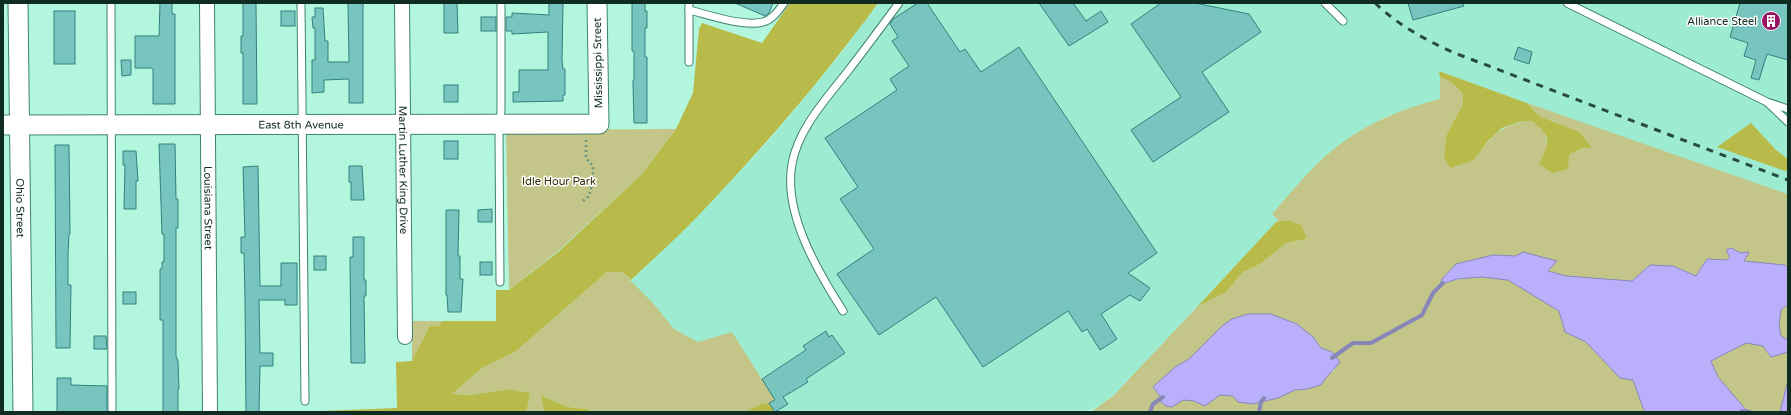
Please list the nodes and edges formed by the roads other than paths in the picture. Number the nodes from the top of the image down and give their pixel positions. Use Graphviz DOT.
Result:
graph roads {
  1 [pos="18,3"];
  2 [pos="111,3"];
  3 [pos="207,3"];
  4 [pos="301,3"];
  5 [pos="402,3"];
  6 [pos="501,3"];
  7 [pos="597,3"];
  8 [pos="784,3"];
  9 [pos="899,3"];
  10 [pos="1325,3"];
  11 [pos="1567,3"];
  12 [pos="689,7"];
  13 [pos="1343,21"];
  14 [pos="689,62"];
  15 [pos="1767,102"];
  16 [pos="1788,109"];
  17 [pos="1788,122"];
  18 [pos="11,124"];
  19 [pos="110,124"];
  20 [pos="207,124"];
  21 [pos="302,124"];
  22 [pos="403,124"];
  23 [pos="500,124"];
  24 [pos="599,124"];
  25 [pos="500,282"];
  26 [pos="843,312"];
  27 [pos="405,337"];
  28 [pos="305,401"];
  29 [pos="23,412"];
  30 [pos="112,412"];
  31 [pos="210,412"];
  1 -- 18 [label="street, Ohio Street"];
  2 -- 19 [label="lane"];
  3 -- 20 [label="street, Louisiana Street"];
  4 -- 21 [label="lane"];
  5 -- 22 [label="street, Martin Luther King Drive"];
  6 -- 23 [label="lane"];
  7 -- 24 [label="street, Mississippi Street"];
  8 -- 12 [label="lane"];
  9 -- 26 [label="lane"];
  10 -- 13 [label="lane"];
  11 -- 15 [label="lane"];
  12 -- 14 [label="lane"];
  15 -- 16 [label="lane"];
  15 -- 17 [label="lane"];
  18 -- 19 [label="street, East 8th Avenue"];
  18 -- 29 [label="street, Ohio Street"];
  19 -- 20 [label="street, East 8th Avenue"];
  19 -- 30 [label="lane"];
  20 -- 21 [label="street, East 8th Avenue"];
  20 -- 31 [label="street, Louisiana Street"];
  21 -- 22 [label="street, East 8th Avenue"];
  21 -- 28 [label="lane"];
  22 -- 23 [label="street, East 8th Avenue"];
  22 -- 27 [label="street, Martin Luther King Drive"];
  23 -- 24 [label="street, East 8th Avenue"];
  23 -- 25 [label="lane"];
}
